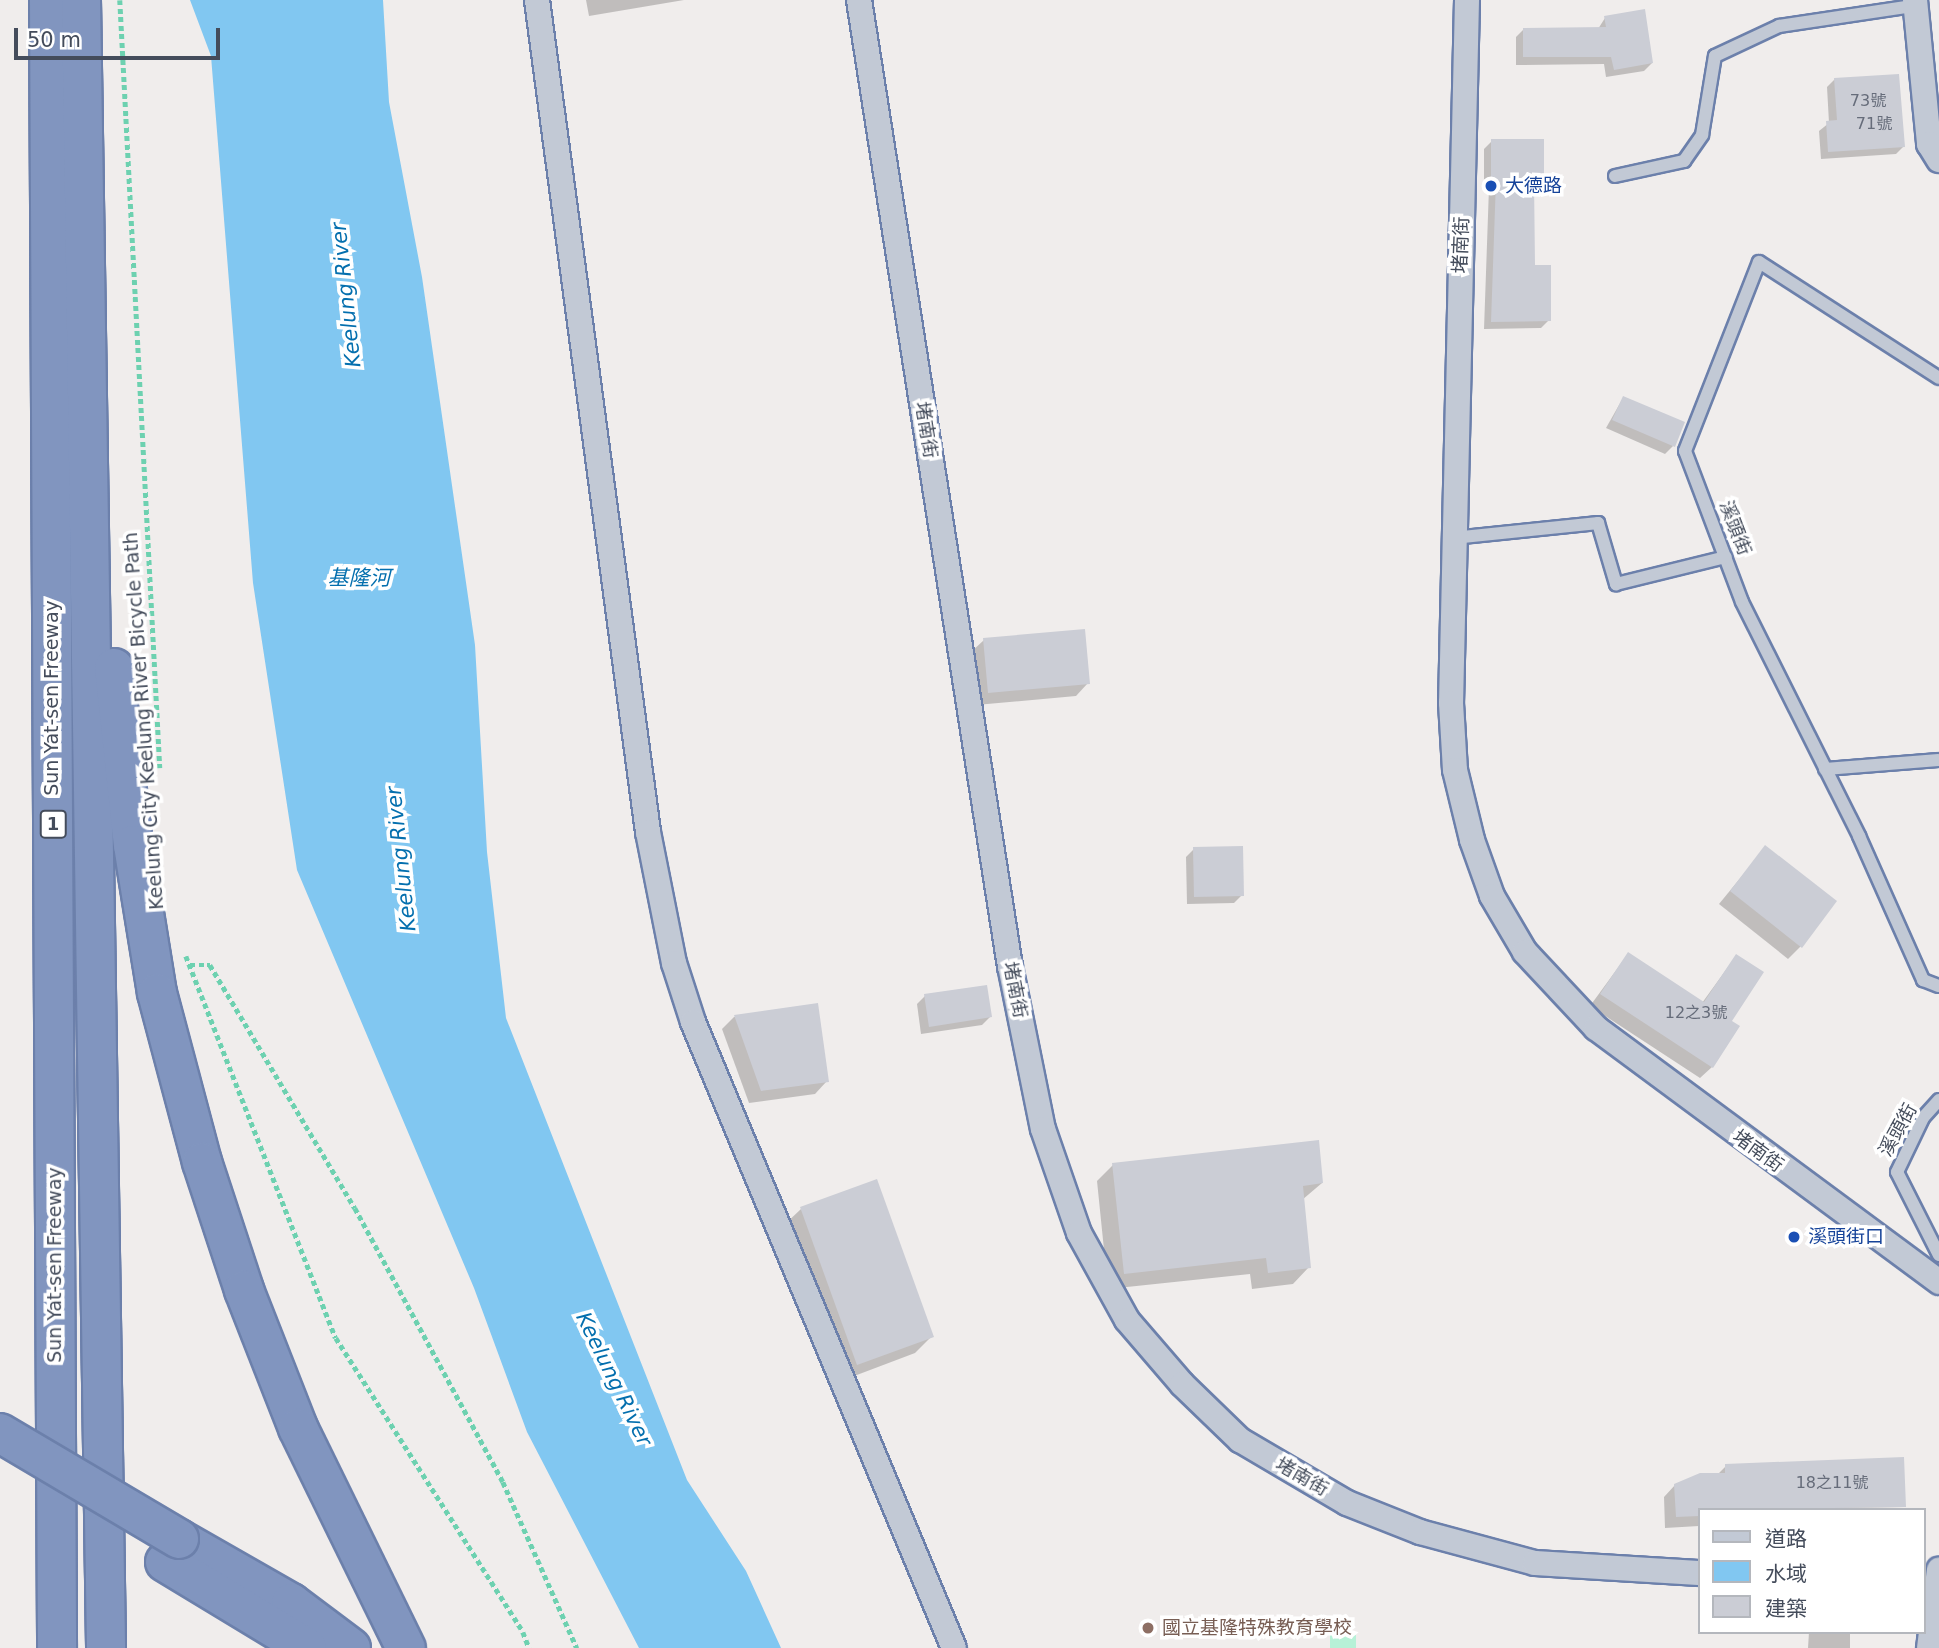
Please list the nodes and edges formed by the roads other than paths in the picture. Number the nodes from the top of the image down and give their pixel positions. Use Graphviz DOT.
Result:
graph roads {
  1 [pos="49,0"];
  2 [pos="81,0"];
  3 [pos="537,0"];
  4 [pos="859,0"];
  5 [pos="1467,0"];
  6 [pos="1914,3"];
  7 [pos="83,80"];
  8 [pos="1939,160"];
  9 [pos="1615,176"];
  10 [pos="1939,378"];
  11 [pos="1453,538"];
  12 [pos="1726,557"];
  13 [pos="1939,760"];
  14 [pos="1825,769"];
  15 [pos="1939,986"];
  16 [pos="1939,1100"];
  17 [pos="1939,1255"];
  18 [pos="1939,1282"];
  19 [pos="0,1433"];
  20 [pos="0,1464"];
  21 [pos="172,1550"];
  22 [pos="1698,1573"];
  23 [pos="1933,1582"];
  24 [pos="57,1648"];
  25 [pos="106,1648"];
  26 [pos="306,1648"];
  27 [pos="351,1648"];
  28 [pos="406,1648"];
  29 [pos="954,1648"];
  30 [pos="1929,1648"];
  1 -- 24 [label="highway, Sun Yat-sen Freeway / 1"];
  2 -- 7 [label="highway"];
  3 -- 29 [label="street"];
  4 -- 22 [label="street, 堵南街"];
  5 -- 11 [label="street, 堵南街"];
  6 -- 8 [label="street"];
  6 -- 9 [label="lane"];
  7 -- 25 [label="highway"];
  7 -- 28 [label="highway"];
  10 -- 12 [label="lane, 溪頭街"];
  11 -- 12 [label="lane"];
  11 -- 18 [label="street, 堵南街"];
  12 -- 14 [label="lane, 溪頭街"];
  13 -- 14 [label="lane"];
  14 -- 15 [label="lane, 溪頭街"];
  16 -- 17 [label="lane, 溪頭街"];
  19 -- 21 [label="highway, bridge"];
  20 -- 21 [label="highway"];
  21 -- 26 [label="highway"];
  21 -- 27 [label="highway"];
  23 -- 30 [label="street"];
}
